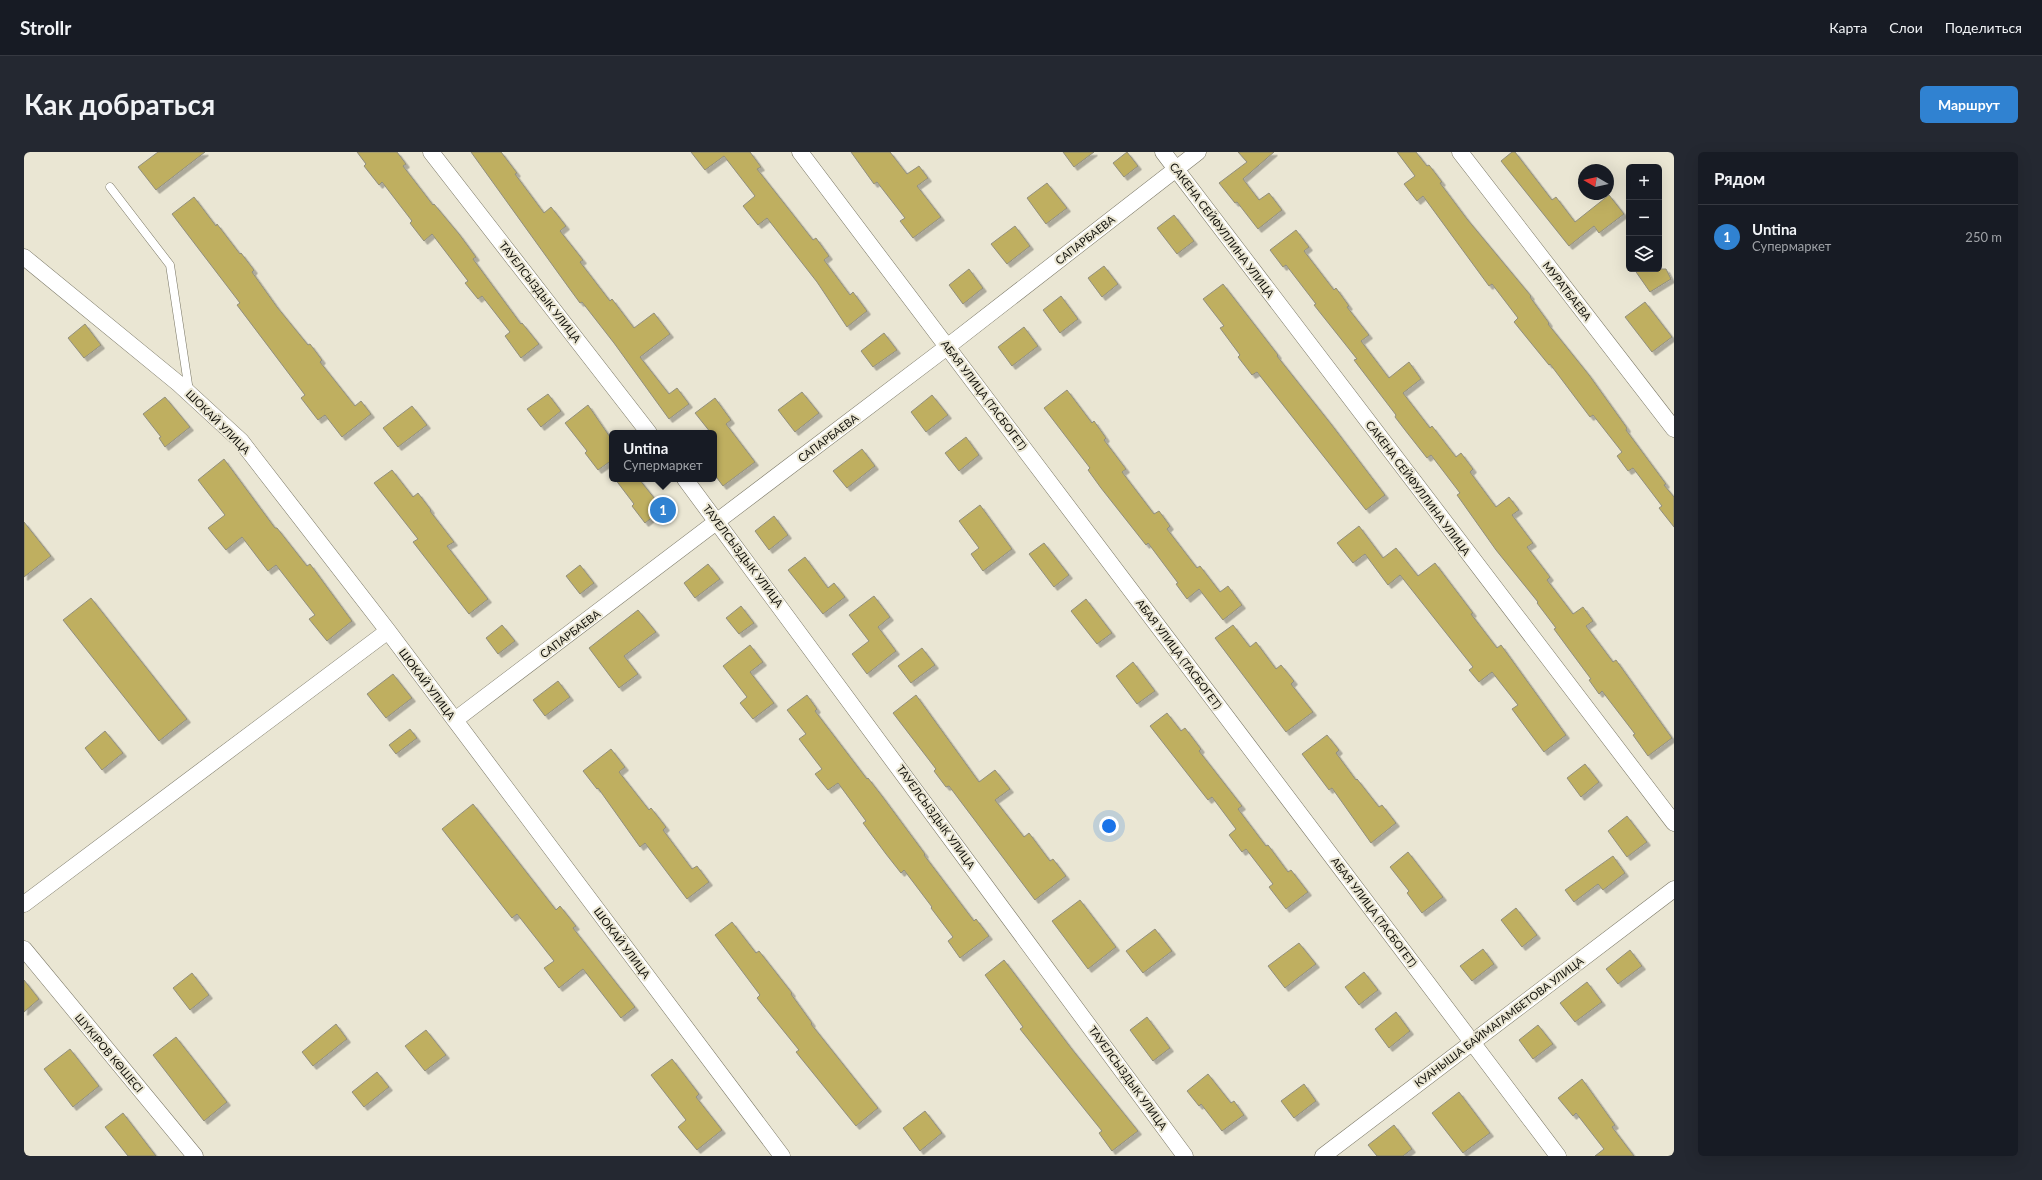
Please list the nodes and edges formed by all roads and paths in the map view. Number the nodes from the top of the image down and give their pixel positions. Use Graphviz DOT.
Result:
graph roads {
  1 [pos="431,152"];
  2 [pos="800,152"];
  3 [pos="1163,152"];
  4 [pos="1198,152"];
  5 [pos="1460,152"];
  6 [pos="1176,169"];
  7 [pos="110,187"];
  8 [pos="24,257"];
  9 [pos="947,347"];
  10 [pos="189,392"];
  11 [pos="1674,429"];
  12 [pos="647,430"];
  13 [pos="687,482"];
  14 [pos="718,522"];
  15 [pos="388,630"];
  16 [pos="455,720"];
  17 [pos="1674,823"];
  18 [pos="1674,889"];
  19 [pos="24,904"];
  20 [pos="24,949"];
  21 [pos="1472,1042"];
  22 [pos="195,1156"];
  23 [pos="782,1156"];
  24 [pos="1185,1156"];
  25 [pos="1324,1156"];
  26 [pos="1558,1156"];
  1 -- 12 [label="street, ТАУЕЛСЫЗДЫК УЛИЦА"];
  2 -- 9 [label="street, АБАЯ УЛИЦА (ТАСБОГЕТ)"];
  3 -- 6 [label="street, САКЕНА СЕЙФУЛЛИНА УЛИЦА"];
  4 -- 6 [label="street, САПАРБАЕВА"];
  5 -- 11 [label="street, МУРАТБАЕВА"];
  6 -- 9 [label="street, САПАРБАЕВА"];
  6 -- 17 [label="street, САКЕНА СЕЙФУЛЛИНА УЛИЦА"];
  7 -- 10 [label="lane"];
  8 -- 10 [label="street, ШОКАЙ УЛИЦА"];
  9 -- 14 [label="street, САПАРБАЕВА"];
  9 -- 21 [label="street, АБАЯ УЛИЦА (ТАСБОГЕТ)"];
  10 -- 15 [label="street, ШОКАЙ УЛИЦА"];
  13 -- 14 [label="street, ТАУЕЛСЫЗДЫК УЛИЦА"];
  14 -- 16 [label="street, САПАРБАЕВА"];
  14 -- 24 [label="street, ТАУЕЛСЫЗДЫК УЛИЦА"];
  15 -- 16 [label="street, ШОКАЙ УЛИЦА"];
  15 -- 19 [label="street"];
  16 -- 23 [label="street, ШОКАЙ УЛИЦА"];
  18 -- 21 [label="street, КУАНЫША БАЙМАГАМБЕТОВА УЛИЦА"];
  20 -- 22 [label="street, ШҮКІРОВ КӨШЕСІ"];
  21 -- 25 [label="street, КУАНЫША БАЙМАГАМБЕТОВА УЛИЦА"];
  21 -- 26 [label="street, АБАЯ УЛИЦА (ТАСБОГЕТ)"];
}
